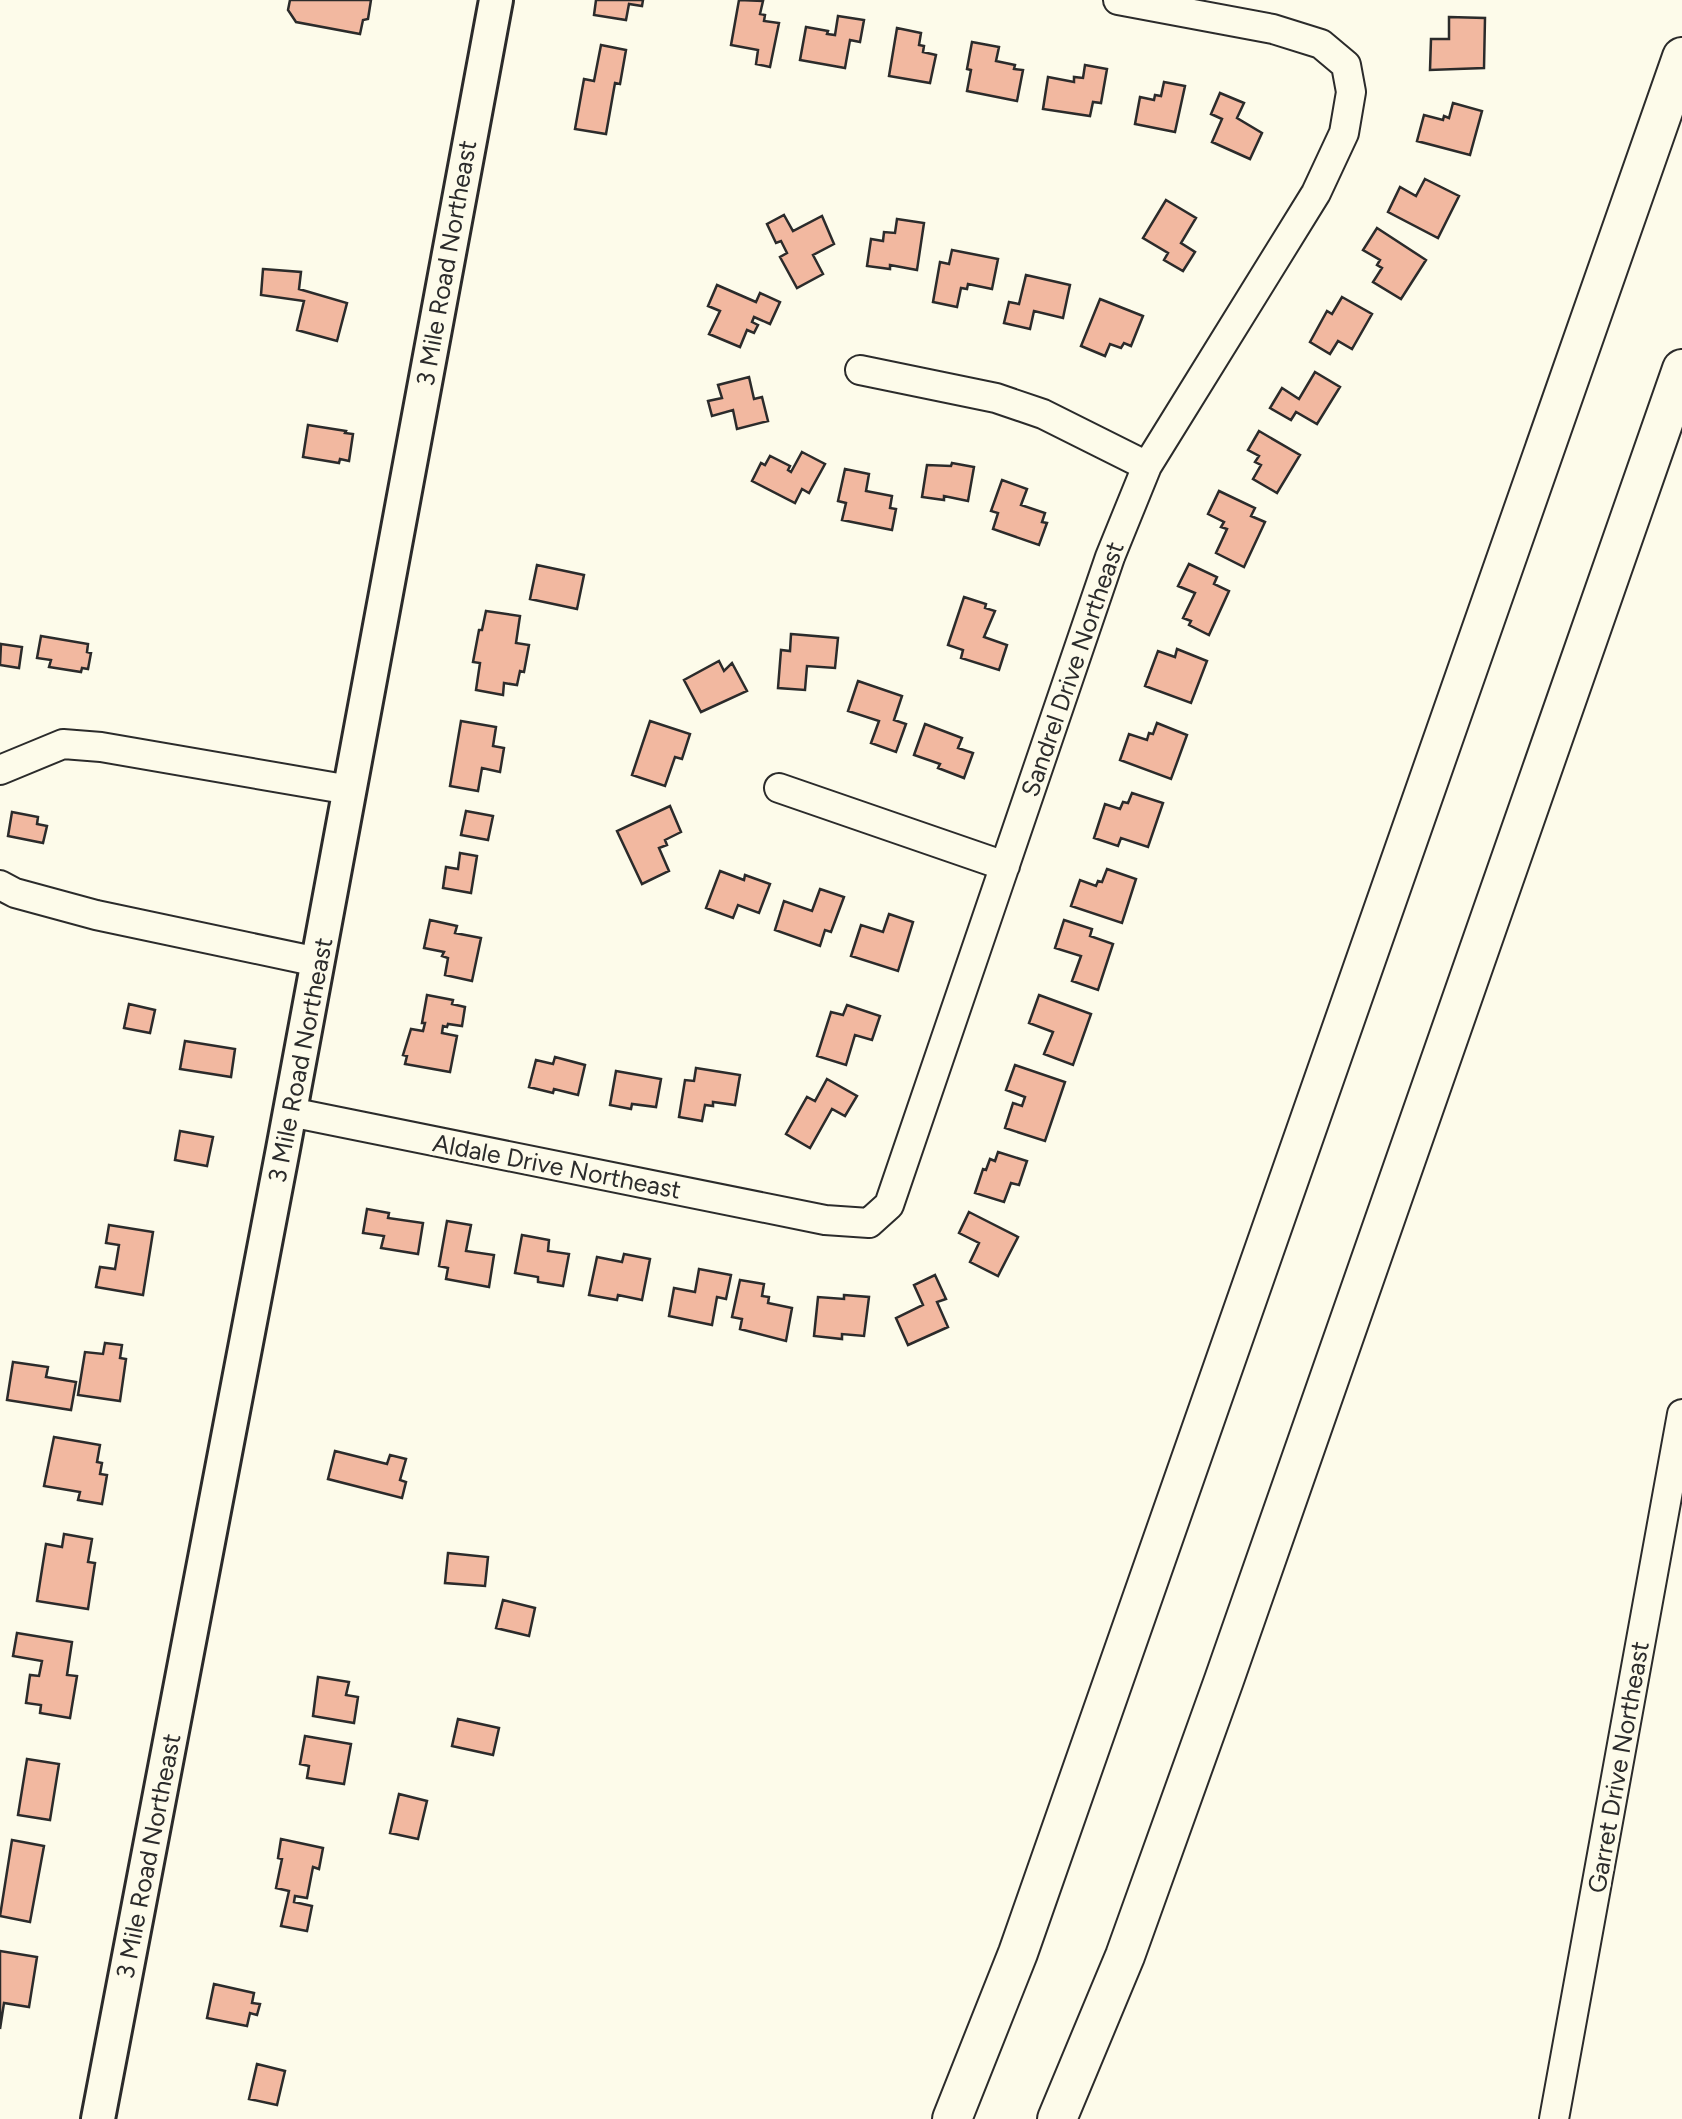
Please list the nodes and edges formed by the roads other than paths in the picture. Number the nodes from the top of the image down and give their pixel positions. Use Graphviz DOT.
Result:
graph roads {
  1 [pos="496,0"];
  2 [pos="1118,0"];
  3 [pos="1682,57"];
  4 [pos="1682,369"];
  5 [pos="860,370"];
  6 [pos="1146,466"];
  7 [pos="0,770"];
  8 [pos="780,788"];
  9 [pos="350,790"];
  10 [pos="1005,866"];
  11 [pos="0,885"];
  12 [pos="318,962"];
  13 [pos="290,1112"];
  14 [pos="824,1220"];
  15 [pos="1682,1414"];
  16 [pos="98,2119"];
  17 [pos="952,2119"];
  18 [pos="1057,2119"];
  19 [pos="1554,2119"];
  1 -- 9 [label="main road, 3 Mile Road Northeast"];
  2 -- 6 [label="street, Sandrel Drive Northeast"];
  3 -- 17 [label="highway"];
  4 -- 18 [label="highway"];
  5 -- 6 [label="street"];
  6 -- 10 [label="street, Sandrel Drive Northeast"];
  7 -- 9 [label="street"];
  8 -- 10 [label="street"];
  9 -- 12 [label="main road, 3 Mile Road Northeast"];
  10 -- 14 [label="street, Sandrel Drive Northeast"];
  11 -- 12 [label="street"];
  12 -- 13 [label="main road, 3 Mile Road Northeast"];
  13 -- 14 [label="street, Aldale Drive Northeast"];
  13 -- 16 [label="main road, 3 Mile Road Northeast"];
  15 -- 19 [label="street, Garret Drive Northeast"];
}
